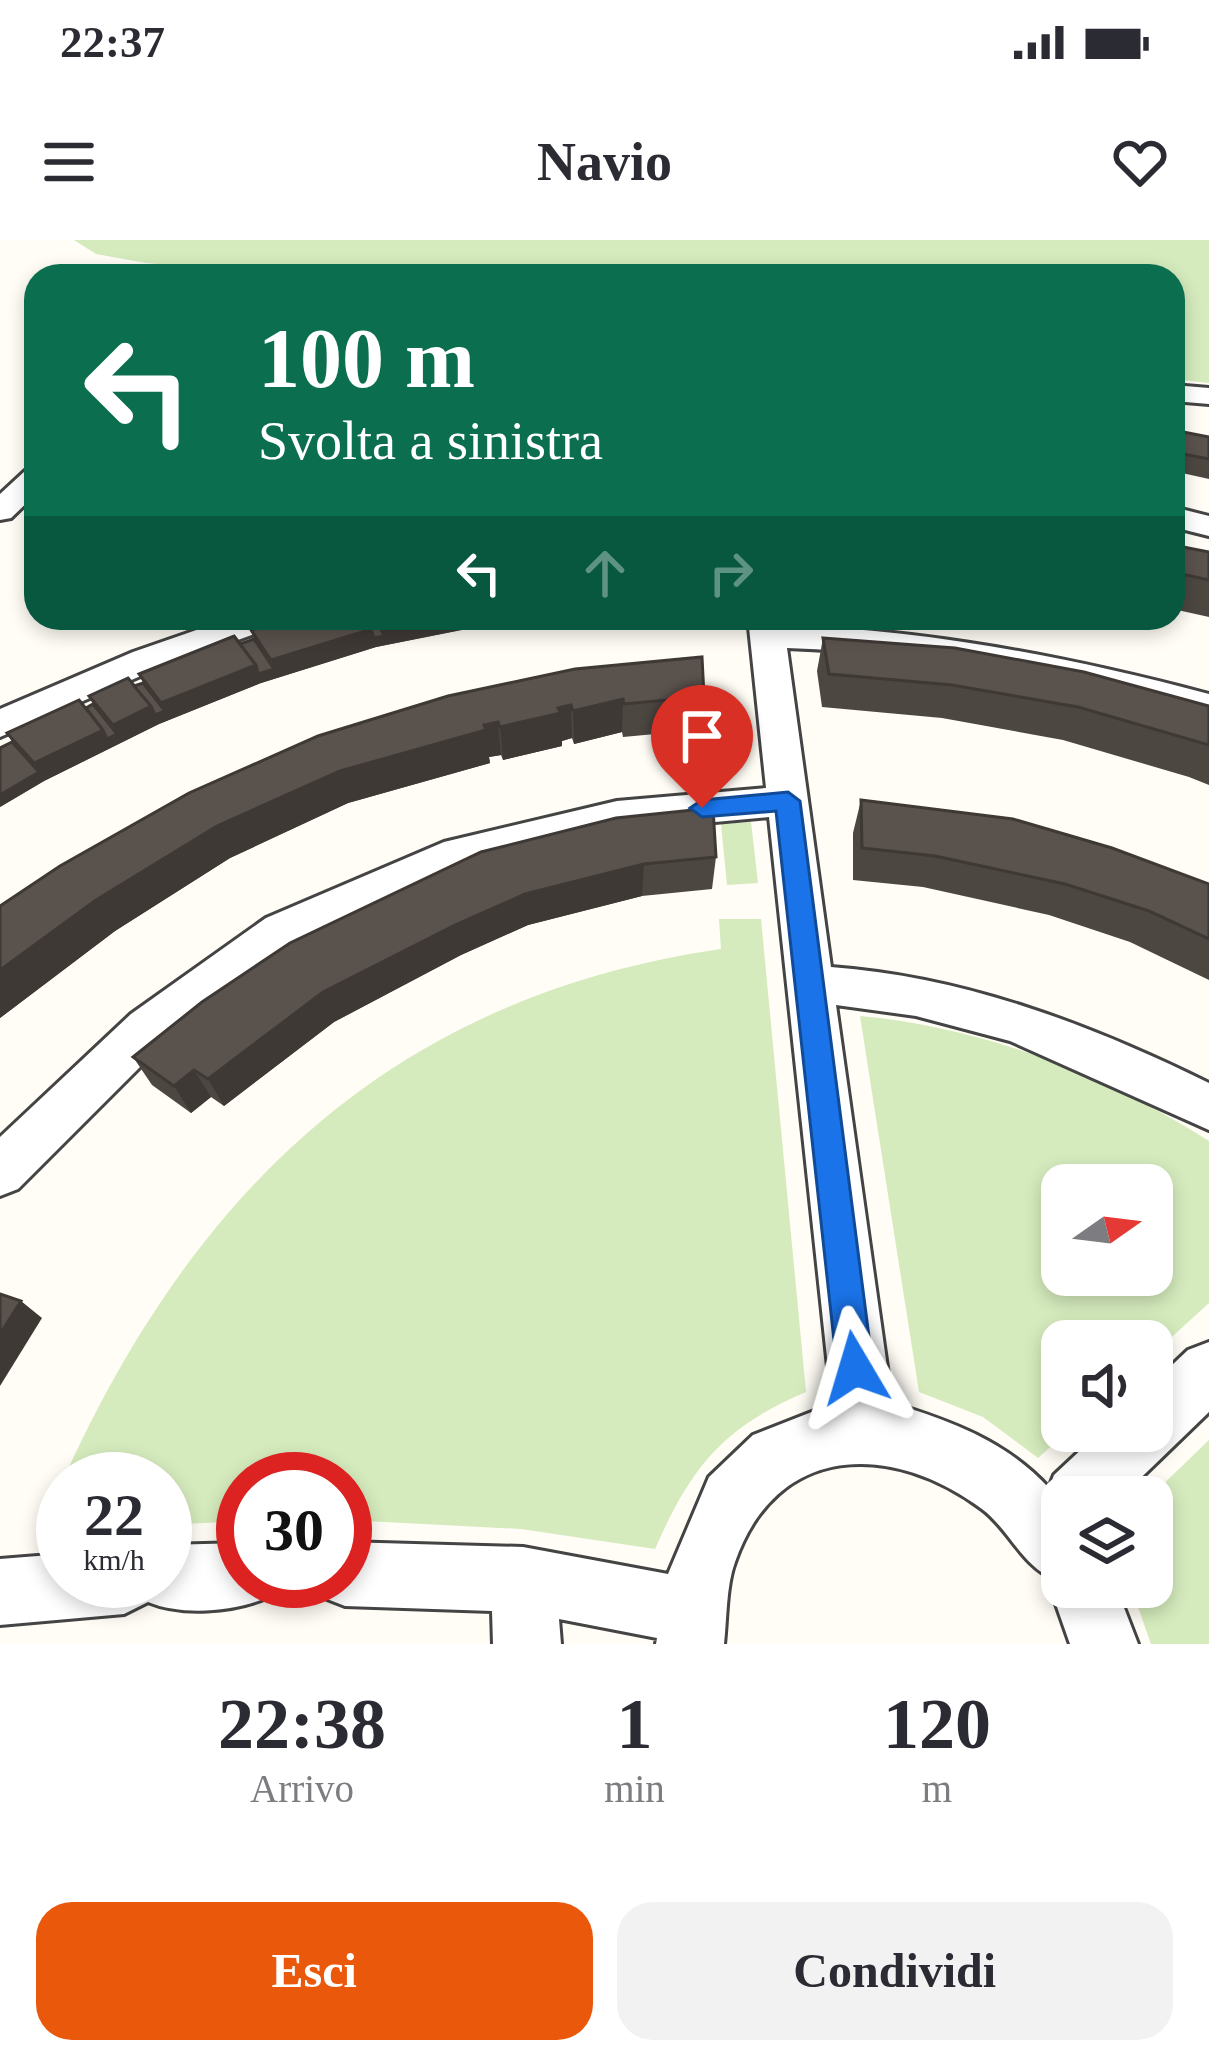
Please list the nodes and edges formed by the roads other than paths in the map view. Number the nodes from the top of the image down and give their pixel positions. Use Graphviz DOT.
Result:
graph roads {
  1 [pos="24,488"];
  2 [pos="0,511"];
  3 [pos="231,630"];
  4 [pos="766,630"];
  5 [pos="795,630"];
  6 [pos="1209,707"];
  7 [pos="0,724"];
  8 [pos="788,801"];
  9 [pos="809,984"];
  10 [pos="1209,1108"];
  11 [pos="0,1172"];
  12 [pos="1209,1370"];
  13 [pos="1173,1405"];
  14 [pos="865,1429"];
  15 [pos="1125,1452"];
  16 [pos="1103,1476"];
  17 [pos="1041,1508"];
  18 [pos="372,1580"];
  19 [pos="36,1589"];
  20 [pos="0,1592"];
  21 [pos="1091,1608"];
  22 [pos="525,1612"];
  23 [pos="690,1627"];
  24 [pos="1104,1644"];
  1 -- 2 [label="street"];
  3 -- 7 [label="street"];
  4 -- 8 [label="street"];
  5 -- 6 [label="street"];
  8 -- 9 [label="street"];
  8 -- 11 [label="street"];
  9 -- 10 [label="street"];
  9 -- 14 [label="street"];
  12 -- 13 [label="street"];
  14 -- 17 [label="street"];
  14 -- 23 [label="street"];
  15 -- 16 [label="street"];
  18 -- 22 [label="street"];
  19 -- 20 [label="street"];
  21 -- 24 [label="street"];
  22 -- 23 [label="street"];
}
